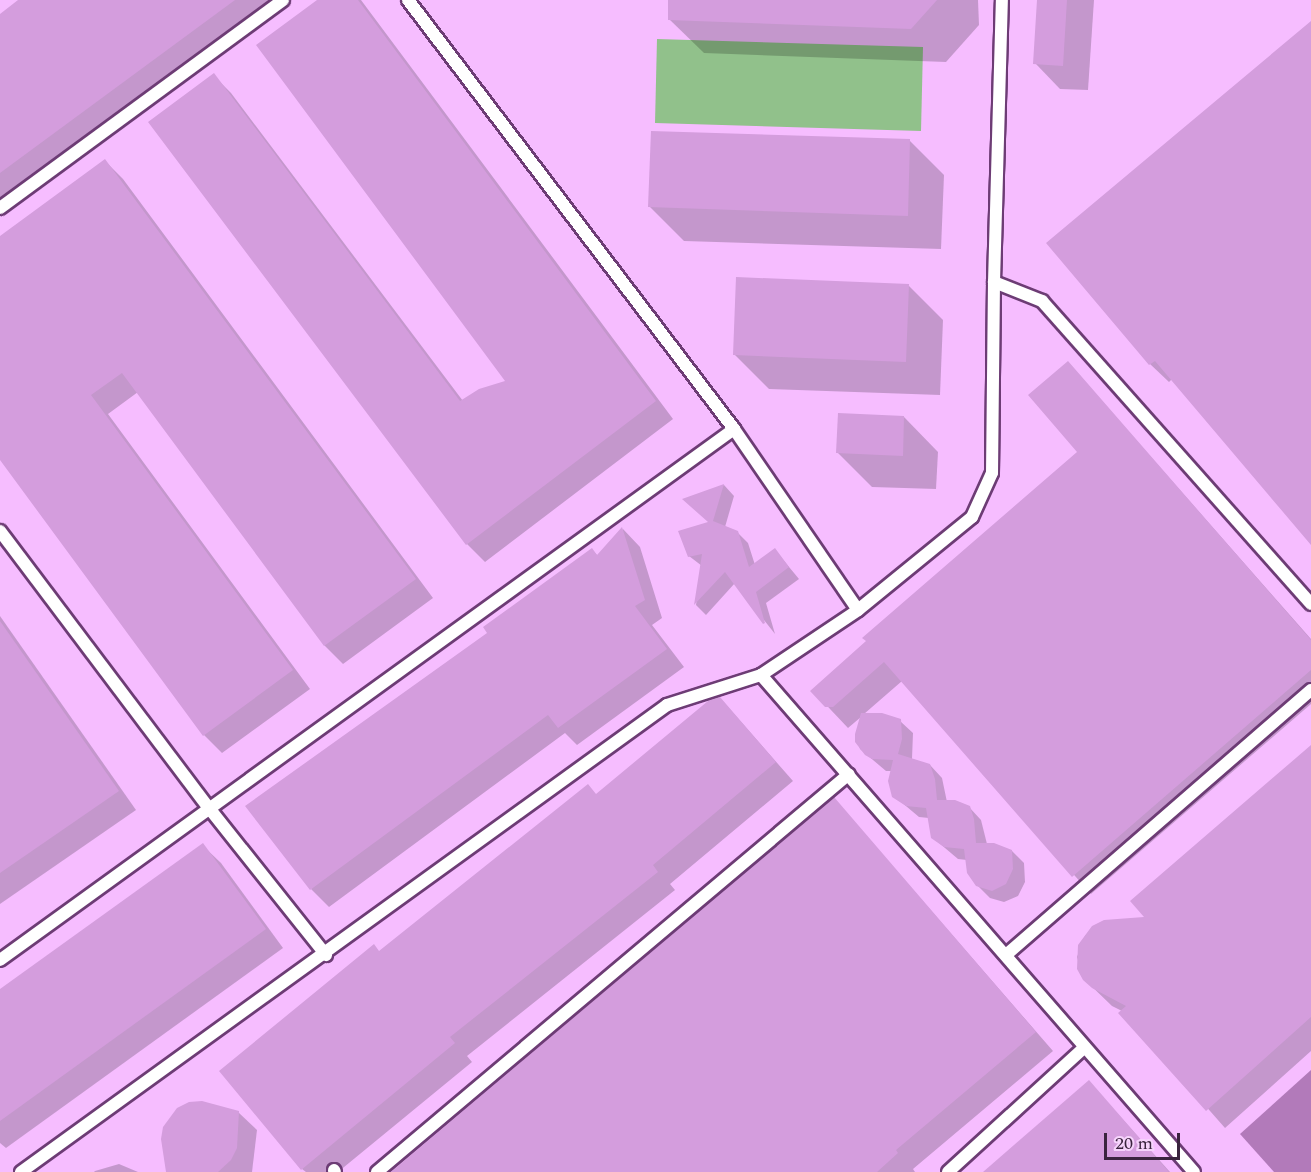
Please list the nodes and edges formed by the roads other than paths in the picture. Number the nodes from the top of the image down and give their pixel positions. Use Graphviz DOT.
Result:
graph roads {
  1 [pos="283,0"];
  2 [pos="408,0"];
  3 [pos="1002,0"];
  4 [pos="0,208"];
  5 [pos="994,282"];
  6 [pos="734,429"];
  7 [pos="0,531"];
  8 [pos="1311,604"];
  9 [pos="858,610"];
  10 [pos="761,675"];
  11 [pos="1311,690"];
  12 [pos="849,774"];
  13 [pos="209,808"];
  14 [pos="326,954"];
  15 [pos="1006,955"];
  16 [pos="0,960"];
  17 [pos="1084,1047"];
  18 [pos="21,1172"];
  19 [pos="377,1172"];
  20 [pos="948,1172"];
  21 [pos="1194,1172"];
  1 -- 4 [label="lane"];
  2 -- 6 [label="lane"];
  3 -- 5 [label="lane"];
  5 -- 8 [label="lane"];
  5 -- 9 [label="lane"];
  6 -- 9 [label="lane"];
  6 -- 13 [label="lane"];
  7 -- 13 [label="lane"];
  9 -- 10 [label="lane"];
  10 -- 12 [label="lane"];
  10 -- 14 [label="lane"];
  11 -- 15 [label="lane"];
  12 -- 15 [label="lane"];
  12 -- 19 [label="lane"];
  13 -- 14 [label="lane"];
  13 -- 16 [label="lane"];
  14 -- 18 [label="lane"];
  15 -- 17 [label="lane"];
  17 -- 20 [label="lane"];
  17 -- 21 [label="lane"];
}
